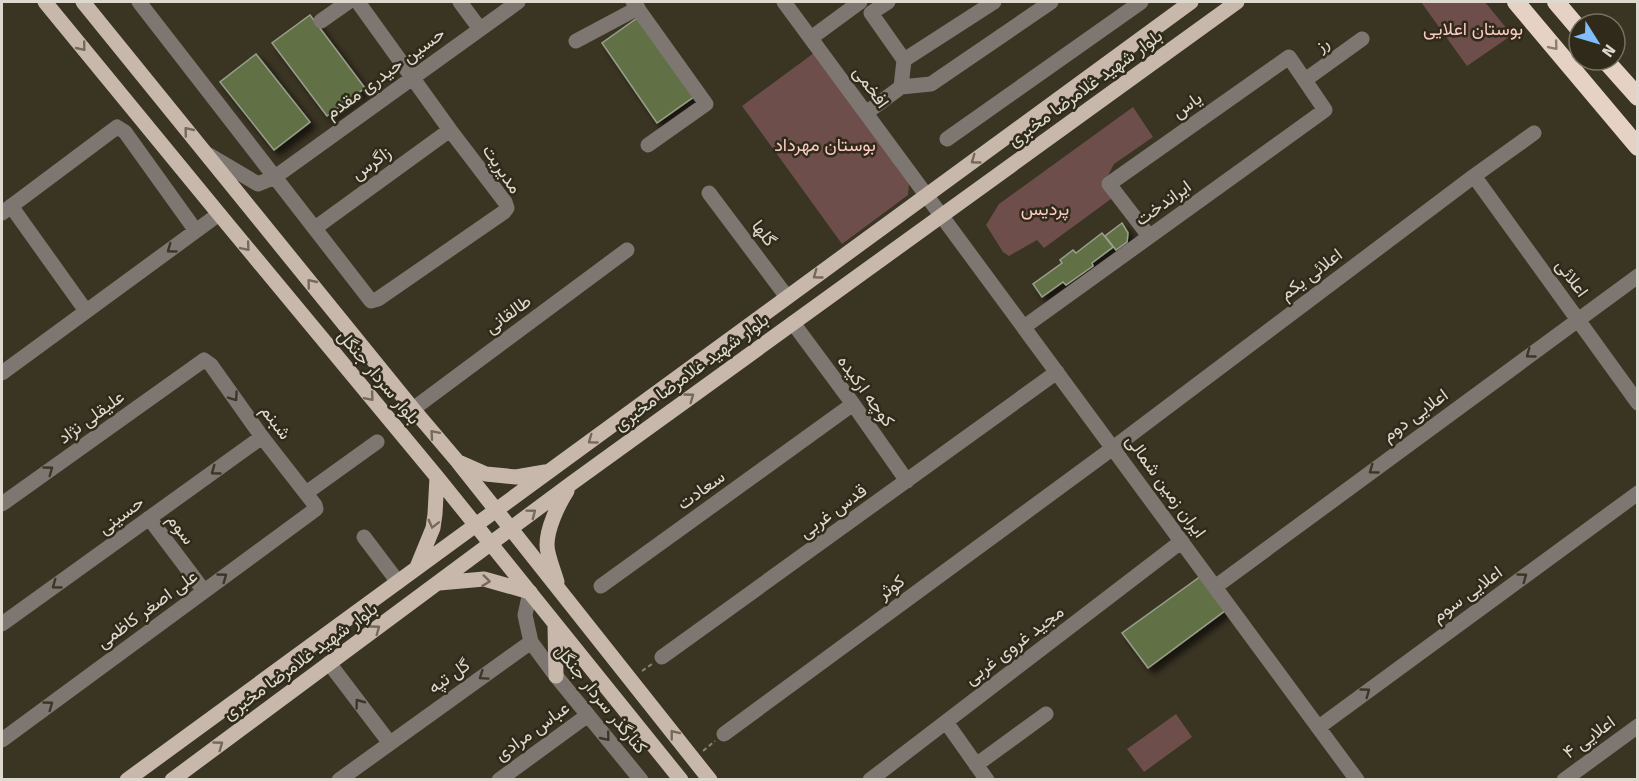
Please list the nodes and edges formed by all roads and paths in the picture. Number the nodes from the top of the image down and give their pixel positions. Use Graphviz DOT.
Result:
graph roads {
  1 [pos="45,2"];
  2 [pos="83,2"];
  3 [pos="140,2"];
  4 [pos="348,2"];
  5 [pos="358,2"];
  6 [pos="460,2"];
  7 [pos="518,2"];
  8 [pos="784,2"];
  9 [pos="860,2"];
  10 [pos="888,2"];
  11 [pos="994,2"];
  12 [pos="1051,2"];
  13 [pos="1141,2"];
  14 [pos="1191,2"];
  15 [pos="1237,2"];
  16 [pos="1516,2"];
  17 [pos="1556,2"];
  18 [pos="635,5"];
  19 [pos="1567,15"];
  20 [pos="321,21"];
  21 [pos="480,29"];
  22 [pos="811,38"];
  23 [pos="1362,39"];
  24 [pos="576,41"];
  25 [pos="904,60"];
  26 [pos="1616,72"];
  27 [pos="413,77"];
  28 [pos="1305,81"];
  29 [pos="901,87"];
  30 [pos="1638,97"];
  31 [pos="1325,110"];
  32 [pos="866,113"];
  33 [pos="450,130"];
  34 [pos="1534,133"];
  35 [pos="947,139"];
  36 [pos="648,145"];
  37 [pos="1638,147"];
  38 [pos="206,154"];
  39 [pos="1474,176"];
  40 [pos="275,177"];
  41 [pos="709,193"];
  42 [pos="927,195"];
  43 [pos="6,210"];
  44 [pos="219,214"];
  45 [pos="942,216"];
  46 [pos="315,228"];
  47 [pos="196,231"];
  48 [pos="1149,236"];
  49 [pos="627,250"];
  50 [pos="1638,276"];
  51 [pos="787,297"];
  52 [pos="86,311"];
  53 [pos="1577,319"];
  54 [pos="793,323"];
  55 [pos="1024,327"];
  56 [pos="204,360"];
  57 [pos="1057,372"];
  58 [pos="2,373"];
  59 [pos="1638,403"];
  60 [pos="853,404"];
  61 [pos="413,409"];
  62 [pos="262,437"];
  63 [pos="377,442"];
  64 [pos="1113,448"];
  65 [pos="458,462"];
  66 [pos="548,472"];
  67 [pos="437,477"];
  68 [pos="908,481"];
  69 [pos="572,483"];
  70 [pos="306,493"];
  71 [pos="1638,493"];
  72 [pos="2,504"];
  73 [pos="316,509"];
  74 [pos="496,510"];
  75 [pos="149,518"];
  76 [pos="475,525"];
  77 [pos="511,529"];
  78 [pos="364,537"];
  79 [pos="1182,542"];
  80 [pos="490,544"];
  81 [pos="416,568"];
  82 [pos="398,582"];
  83 [pos="440,583"];
  84 [pos="601,586"];
  85 [pos="1215,587"];
  86 [pos="560,590"];
  87 [pos="204,591"];
  88 [pos="530,592"];
  89 [pos="2,624"];
  90 [pos="555,625"];
  91 [pos="531,642"];
  92 [pos="662,657"];
  93 [pos="329,663"];
  94 [pos="556,676"];
  95 [pos="631,680"];
  96 [pos="1046,714"];
  97 [pos="588,715"];
  98 [pos="945,722"];
  99 [pos="1638,726"];
  100 [pos="1319,727"];
  101 [pos="724,734"];
  102 [pos="2,740"];
  103 [pos="389,742"];
  104 [pos="693,758"];
  105 [pos="976,765"];
  106 [pos="127,780"];
  107 [pos="172,780"];
  108 [pos="339,780"];
  109 [pos="499,780"];
  110 [pos="641,780"];
  111 [pos="681,780"];
  112 [pos="710,780"];
  113 [pos="870,780"];
  114 [pos="987,780"];
  115 [pos="1357,780"];
  116 [pos="1564,780"];
  1 -- 44 [label="main road, بلوار سردار جنگل, one-way"];
  38 -- 2 [label="main road, بلوار سردار جنگل, one-way"];
  3 -- 40 [label="street"];
  4 -- 20 [label="street"];
  5 -- 27 [label="street, مدیریت"];
  6 -- 21 [label="street"];
  7 -- 21 [label="street, حسین حیدری مقدم"];
  8 -- 22 [label="street, افخمی"];
  9 -- 22 [label="street"];
  10 -- 25 [label="street"];
  11 -- 25 [label="street"];
  12 -- 29 [label="street"];
  13 -- 35 [label="street"];
  14 -- 42 [label="main road, بلوار شهید غلامرضا مخبری, one-way"];
  15 -- 45 [label="main road, بلوار شهید غلامرضا مخبری"];
  16 -- 37 [label="highway, one-way"];
  17 -- 19 [label="highway"];
  18 -- 24 [label="street"];
  18 -- 36 [label="street"];
  21 -- 27 [label="street, حسین حیدری مقدم"];
  22 -- 32 [label="street, افخمی"];
  23 -- 28 [label="street, رز"];
  25 -- 29 [label="street"];
  26 -- 30 [label="highway"];
  27 -- 33 [label="street, مدیریت"];
  27 -- 40 [label="street, حسین حیدری مقدم"];
  28 -- 31 [label="street, یاس"];
  28 -- 48 [label="street, یاس"];
  29 -- 32 [label="street"];
  31 -- 48 [label="street, ایراندخت"];
  32 -- 42 [label="street, افخمی"];
  33 -- 46 [label="street, زاگرس"];
  33 -- 46 [label="street, مدیریت"];
  34 -- 39 [label="street, اعلائی یکم"];
  38 -- 40 [label="street"];
  61 -- 38 [label="main road, بلوار سردار جنگل, one-way"];
  39 -- 53 [label="street, اعلائی"];
  39 -- 64 [label="street, اعلائی یکم"];
  40 -- 46 [label="street"];
  41 -- 51 [label="street, گلها"];
  42 -- 45 [label="street, افخمی"];
  42 -- 51 [label="main road, بلوار شهید غلامرضا مخبری, one-way"];
  43 -- 47 [label="street"];
  43 -- 52 [label="street"];
  44 -- 47 [label="street"];
  44 -- 67 [label="main road, بلوار سردار جنگل, one-way"];
  45 -- 54 [label="main road, بلوار شهید غلامرضا مخبری"];
  45 -- 55 [label="street, ایران زمین شمالی"];
  47 -- 52 [label="street, one-way"];
  48 -- 55 [label="street, ایراندخت"];
  49 -- 61 [label="street, طالقانی"];
  50 -- 53 [label="street, اعلایی دوم"];
  51 -- 66 [label="main road, بلوار شهید غلامرضا مخبری, one-way"];
  52 -- 58 [label="street"];
  53 -- 59 [label="street, اعلائی"];
  53 -- 85 [label="street, اعلایی دوم, one-way"];
  54 -- 60 [label="street, کوچه ارکیده"];
  69 -- 54 [label="main road, بلوار شهید غلامرضا مخبری, one-way"];
  55 -- 57 [label="street, ایران زمین شمالی"];
  56 -- 62 [label="street, شبنم, one-way"];
  72 -- 56 [label="street, علیقلی نژاد, one-way"];
  57 -- 64 [label="street, ایران زمین شمالی"];
  57 -- 68 [label="street, قدس غربی"];
  60 -- 68 [label="street, کوچه ارکیده"];
  60 -- 84 [label="street, سعادت"];
  65 -- 61 [label="main road, بلوار سردار جنگل, one-way"];
  62 -- 70 [label="street, شبنم"];
  62 -- 75 [label="street, حسینی, one-way"];
  63 -- 70 [label="street"];
  64 -- 79 [label="street, ایران زمین شمالی"];
  64 -- 101 [label="street, کوثر"];
  65 -- 66 [label="main road"];
  65 -- 74 [label="main road, بلوار سردار جنگل"];
  66 -- 74 [label="main road, بلوار شهید غلامرضا مخبری"];
  67 -- 76 [label="main road, بلوار سردار جنگل"];
  67 -- 81 [label="main road, one-way"];
  68 -- 92 [label="street, قدس غربی"];
  77 -- 69 [label="main road, بلوار شهید غلامرضا مخبری, one-way"];
  69 -- 86 [label="main road"];
  70 -- 73 [label="street, شبنم"];
  100 -- 71 [label="street, اعلایی سوم, one-way"];
  87 -- 73 [label="street, علی اصغر کاظمی, one-way"];
  74 -- 76 [label="main road, بلوار شهید غلامرضا مخبری"];
  74 -- 77 [label="main road, بلوار سردار جنگل"];
  75 -- 87 [label="street, سوم"];
  75 -- 89 [label="street, حسینی, one-way"];
  76 -- 80 [label="main road, بلوار سردار جنگل"];
  76 -- 81 [label="main road, بلوار شهید غلامرضا مخبری"];
  77 -- 80 [label="main road, بلوار شهید غلامرضا مخبری"];
  77 -- 86 [label="main road, بلوار سردار جنگل"];
  78 -- 82 [label="street"];
  79 -- 85 [label="street, ایران زمین شمالی"];
  79 -- 98 [label="street, مجید غروی غربی"];
  80 -- 83 [label="main road, بلوار شهید غلامرضا مخبری"];
  80 -- 88 [label="main road, بلوار سردار جنگل"];
  81 -- 82 [label="main road, بلوار شهید غلامرضا مخبری"];
  82 -- 106 [label="main road, بلوار شهید غلامرضا مخبری"];
  83 -- 88 [label="main road, one-way"];
  93 -- 83 [label="main road, بلوار شهید غلامرضا مخبری, one-way"];
  85 -- 100 [label="street, ایران زمین شمالی"];
  86 -- 95 [label="main road, بلوار سردار جنگل"];
  102 -- 87 [label="street, علی اصغر کاظمی, one-way"];
  88 -- 90 [label="main road, بلوار سردار جنگل"];
  88 -- 91 [label="street"];
  90 -- 94 [label="main road"];
  90 -- 111 [label="main road, بلوار سردار جنگل"];
  91 -- 94 [label="street, کنارگذر سردار جنگل"];
  91 -- 103 [label="street, گل تپه, one-way"];
  92 -- 95 [label="path"];
  103 -- 93 [label="street, one-way"];
  107 -- 93 [label="main road, بلوار شهید غلامرضا مخبری, one-way"];
  94 -- 97 [label="street, کنارگذر سردار جنگل"];
  104 -- 95 [label="main road, بلوار سردار جنگل, one-way"];
  96 -- 105 [label="street"];
  97 -- 109 [label="street, عباس مرادی"];
  97 -- 110 [label="street, کنارگذر سردار جنگل, one-way"];
  98 -- 105 [label="street"];
  98 -- 113 [label="street, مجید غروی غربی"];
  99 -- 116 [label="street, اعلایی ۴"];
  100 -- 115 [label="street, ایران زمین شمالی"];
  101 -- 104 [label="path"];
  103 -- 108 [label="street, گل تپه"];
  104 -- 112 [label="main road, بلوار سردار جنگل"];
  105 -- 114 [label="street"];
}
